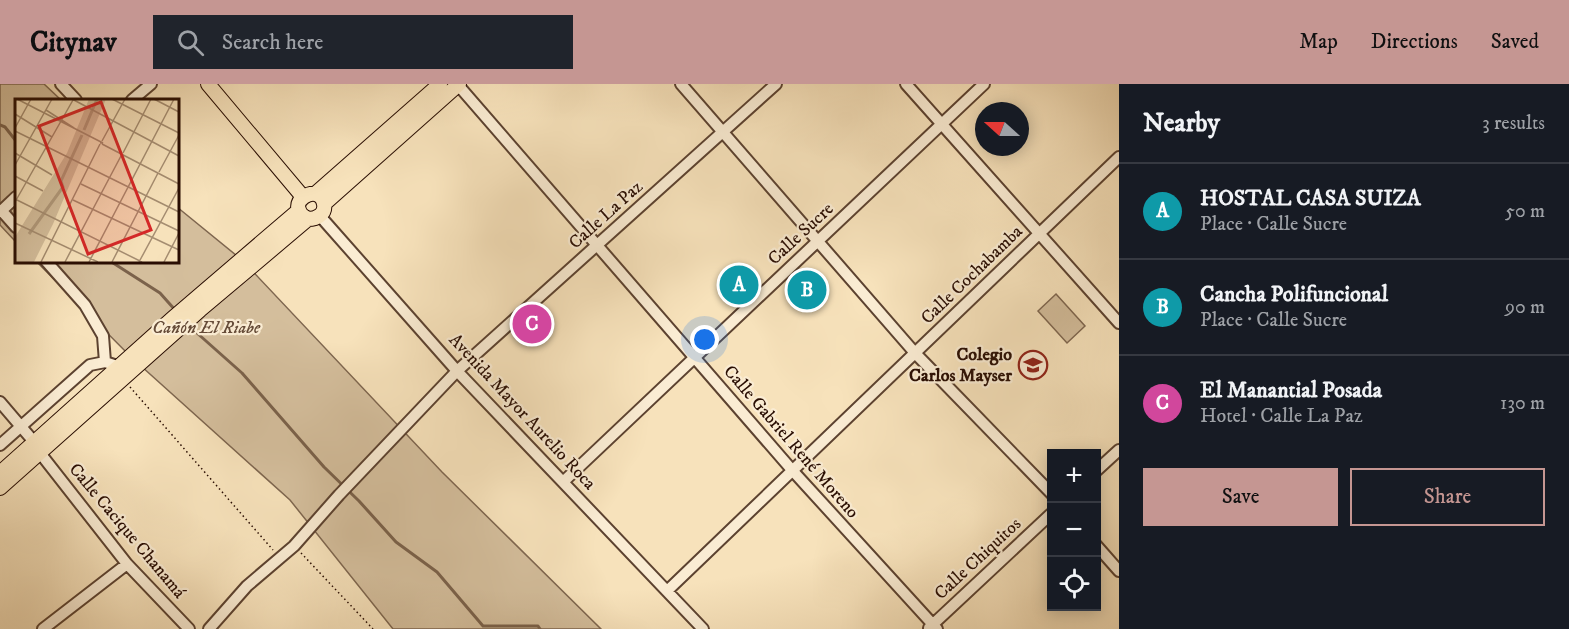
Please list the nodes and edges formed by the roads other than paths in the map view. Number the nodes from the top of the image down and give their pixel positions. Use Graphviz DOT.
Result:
graph roads {
  1 [pos="61,84"];
  2 [pos="152,84"];
  3 [pos="208,84"];
  4 [pos="440,84"];
  5 [pos="459,84"];
  6 [pos="681,84"];
  7 [pos="776,84"];
  8 [pos="906,84"];
  9 [pos="984,84"];
  10 [pos="75,99"];
  11 [pos="133,99"];
  12 [pos="942,124"];
  13 [pos="723,132"];
  14 [pos="1119,157"];
  15 [pos="15,198"];
  16 [pos="312,207"];
  17 [pos="1,211"];
  18 [pos="15,226"];
  19 [pos="1039,233"];
  20 [pos="818,241"];
  21 [pos="597,245"];
  22 [pos="47,262"];
  23 [pos="1119,323"];
  24 [pos="915,352"];
  25 [pos="694,357"];
  26 [pos="105,362"];
  27 [pos="457,371"];
  28 [pos="122,373"];
  29 [pos="0,402"];
  30 [pos="21,427"];
  31 [pos="0,445"];
  32 [pos="38,448"];
  33 [pos="1119,450"];
  34 [pos="1101,466"];
  35 [pos="792,470"];
  36 [pos="0,473"];
  37 [pos="563,482"];
  38 [pos="0,488"];
  39 [pos="1047,489"];
  40 [pos="1047,518"];
  41 [pos="1101,551"];
  42 [pos="127,564"];
  43 [pos="1119,571"];
  44 [pos="667,591"];
  45 [pos="932,628"];
  46 [pos="43,629"];
  47 [pos="189,629"];
  48 [pos="209,629"];
  49 [pos="703,629"];
  1 -- 10 [label="street"];
  2 -- 11 [label="street"];
  3 -- 16 [label="main road, Avenida Mayor Aurelio Roca"];
  4 -- 16 [label="main road"];
  5 -- 16 [label="main road"];
  5 -- 21 [label="street, Calle Gabriel René Moreno"];
  6 -- 13 [label="street"];
  7 -- 13 [label="street, Calle La Paz"];
  8 -- 12 [label="street"];
  9 -- 12 [label="street, Calle Sucre"];
  12 -- 19 [label="street"];
  12 -- 20 [label="street, Calle Sucre"];
  13 -- 20 [label="street"];
  13 -- 21 [label="street, Calle La Paz"];
  14 -- 19 [label="street, Calle Cochabamba"];
  15 -- 17 [label="street"];
  16 -- 27 [label="street, Avenida Mayor Aurelio Roca"];
  16 -- 28 [label="main road"];
  17 -- 18 [label="street"];
  19 -- 23 [label="street"];
  19 -- 24 [label="street, Calle Cochabamba"];
  20 -- 24 [label="street"];
  20 -- 25 [label="street, Calle Sucre"];
  21 -- 25 [label="street, Calle Gabriel René Moreno"];
  21 -- 27 [label="street, Calle La Paz"];
  22 -- 26 [label="street"];
  24 -- 35 [label="street, Calle Cochabamba"];
  24 -- 39 [label="street"];
  25 -- 35 [label="street, Calle Gabriel René Moreno"];
  25 -- 37 [label="street, Calle Sucre"];
  26 -- 28 [label="street"];
  26 -- 30 [label="street"];
  27 -- 37 [label="street, Avenida Mayor Aurelio Roca"];
  27 -- 48 [label="street, Calle La Paz"];
  28 -- 32 [label="main road"];
  29 -- 30 [label="street, Calle Cacique Chanamá"];
  30 -- 31 [label="street"];
  30 -- 32 [label="street, Calle Cacique Chanamá"];
  32 -- 36 [label="main road"];
  32 -- 38 [label="main road"];
  32 -- 42 [label="street, Calle Cacique Chanamá"];
  33 -- 34 [label="street"];
  35 -- 44 [label="street, Calle Cochabamba"];
  35 -- 45 [label="street, Calle Gabriel René Moreno"];
  37 -- 44 [label="street, Avenida Mayor Aurelio Roca"];
  40 -- 45 [label="street, Calle Chiquitos"];
  41 -- 43 [label="street"];
  42 -- 46 [label="street"];
  42 -- 47 [label="street, Calle Cacique Chanamá"];
  44 -- 49 [label="street, Avenida Mayor Aurelio Roca"];
}
